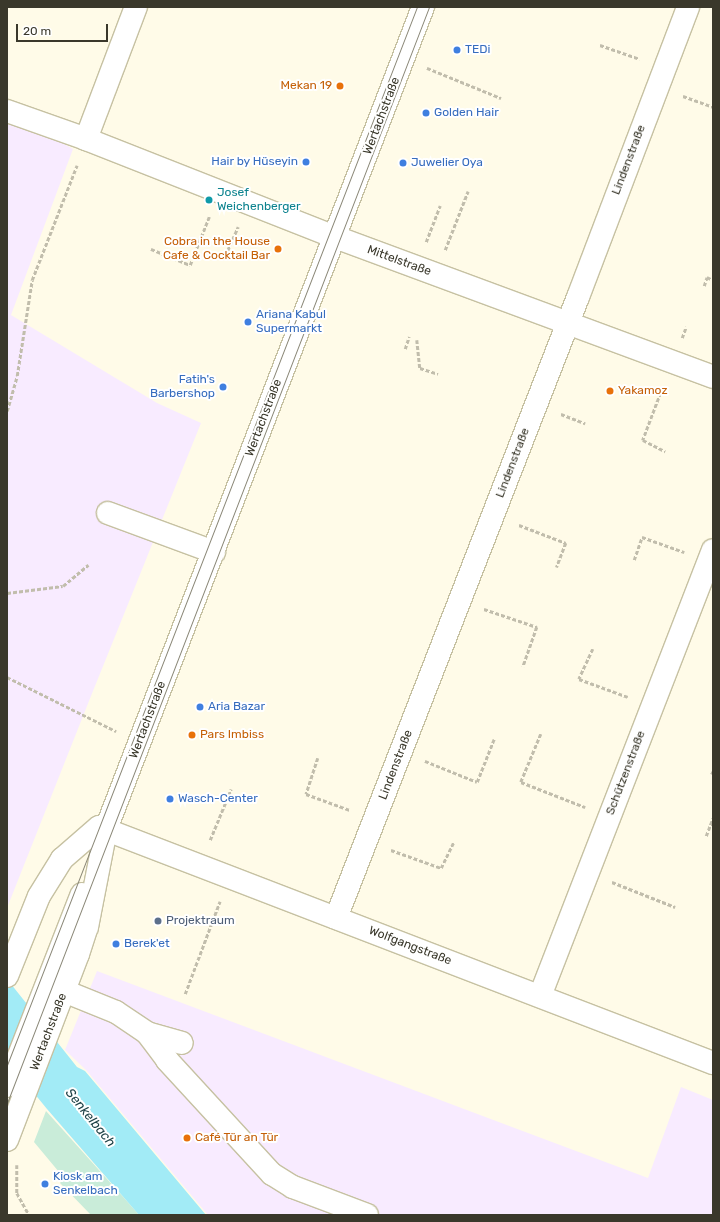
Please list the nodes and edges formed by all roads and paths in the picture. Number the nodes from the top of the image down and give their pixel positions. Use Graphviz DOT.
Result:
graph roads {
  1 [pos="136,7"];
  2 [pos="423,7"];
  3 [pos="688,7"];
  4 [pos="600,45"];
  5 [pos="404,58"];
  6 [pos="664,69"];
  7 [pos="501,98"];
  8 [pos="7,111"];
  9 [pos="86,139"];
  10 [pos="219,191"];
  11 [pos="468,191"];
  12 [pos="440,206"];
  13 [pos="335,237"];
  14 [pos="151,249"];
  15 [pos="416,267"];
  16 [pos="436,275"];
  17 [pos="713,280"];
  18 [pos="704,286"];
  19 [pos="567,323"];
  20 [pos="409,337"];
  21 [pos="417,340"];
  22 [pos="405,348"];
  23 [pos="673,362"];
  24 [pos="438,374"];
  25 [pos="713,377"];
  26 [pos="7,411"];
  27 [pos="665,451"];
  28 [pos="108,514"];
  29 [pos="493,516"];
  30 [pos="214,552"];
  31 [pos="711,555"];
  32 [pos="634,560"];
  33 [pos="88,565"];
  34 [pos="557,567"];
  35 [pos="7,593"];
  36 [pos="459,601"];
  37 [pos="593,649"];
  38 [pos="523,667"];
  39 [pos="7,677"];
  40 [pos="652,706"];
  41 [pos="541,734"];
  42 [pos="494,739"];
  43 [pos="139,742"];
  44 [pos="402,750"];
  45 [pos="318,758"];
  46 [pos="231,789"];
  47 [pos="610,817"];
  48 [pos="713,818"];
  49 [pos="375,819"];
  50 [pos="106,829"];
  51 [pos="706,836"];
  52 [pos="366,840"];
  53 [pos="453,843"];
  54 [pos="200,866"];
  55 [pos="588,872"];
  56 [pos="229,877"];
  57 [pos="675,907"];
  58 [pos="336,918"];
  59 [pos="7,976"];
  60 [pos="64,991"];
  61 [pos="185,994"];
  62 [pos="540,996"];
  63 [pos="147,1033"];
  64 [pos="182,1043"];
  65 [pos="713,1063"];
  66 [pos="16,1081"];
  67 [pos="7,1140"];
  68 [pos="18,1158"];
  69 [pos="29,1215"];
  70 [pos="367,1215"];
  1 -- 9 [label="street"];
  2 -- 5 [label="street, Wertachstraße"];
  3 -- 6 [label="street, Lindenstraße"];
  4 -- 6 [label="path"];
  5 -- 7 [label="path"];
  5 -- 13 [label="street, Wertachstraße"];
  6 -- 19 [label="street, Lindenstraße"];
  8 -- 9 [label="street, Mittelstraße"];
  9 -- 10 [label="street, Mittelstraße"];
  9 -- 26 [label="path"];
  10 -- 13 [label="street, Mittelstraße"];
  10 -- 14 [label="path"];
  11 -- 16 [label="path"];
  12 -- 15 [label="path"];
  13 -- 15 [label="street, Mittelstraße"];
  13 -- 30 [label="street, Wertachstraße"];
  15 -- 16 [label="street, Mittelstraße"];
  16 -- 19 [label="street, Mittelstraße"];
  17 -- 18 [label="path"];
  19 -- 23 [label="street, Mittelstraße"];
  19 -- 29 [label="street, Lindenstraße"];
  20 -- 22 [label="path"];
  21 -- 24 [label="path"];
  23 -- 25 [label="street, Mittelstraße"];
  23 -- 27 [label="path"];
  28 -- 30 [label="street"];
  29 -- 34 [label="path"];
  29 -- 36 [label="street, Lindenstraße"];
  30 -- 43 [label="street, Wertachstraße"];
  31 -- 32 [label="path"];
  31 -- 40 [label="street, Schützenstraße"];
  33 -- 35 [label="path"];
  36 -- 38 [label="path"];
  36 -- 44 [label="street, Lindenstraße"];
  37 -- 40 [label="path"];
  39 -- 43 [label="path"];
  40 -- 47 [label="street, Schützenstraße"];
  41 -- 47 [label="path"];
  42 -- 44 [label="path"];
  43 -- 50 [label="street, Wertachstraße"];
  44 -- 49 [label="street, Lindenstraße"];
  45 -- 49 [label="path"];
  46 -- 54 [label="path"];
  47 -- 55 [label="street, Schützenstraße"];
  48 -- 51 [label="path"];
  49 -- 52 [label="street, Lindenstraße"];
  50 -- 54 [label="street, Wolfgangstraße"];
  50 -- 59 [label="street"];
  50 -- 60 [label="street, Wertachstraße"];
  50 -- 66 [label="street"];
  52 -- 53 [label="path"];
  52 -- 58 [label="street, Lindenstraße"];
  54 -- 56 [label="street, Wolfgangstraße"];
  55 -- 57 [label="path"];
  55 -- 62 [label="street, Schützenstraße"];
  56 -- 58 [label="street, Wolfgangstraße"];
  56 -- 61 [label="path"];
  58 -- 62 [label="street, Wolfgangstraße"];
  60 -- 63 [label="street"];
  60 -- 66 [label="street, Wertachstraße"];
  62 -- 65 [label="street, Wolfgangstraße"];
  63 -- 64 [label="street"];
  63 -- 70 [label="street"];
  66 -- 67 [label="street, Wertachstraße"];
  68 -- 69 [label="path"];
}
